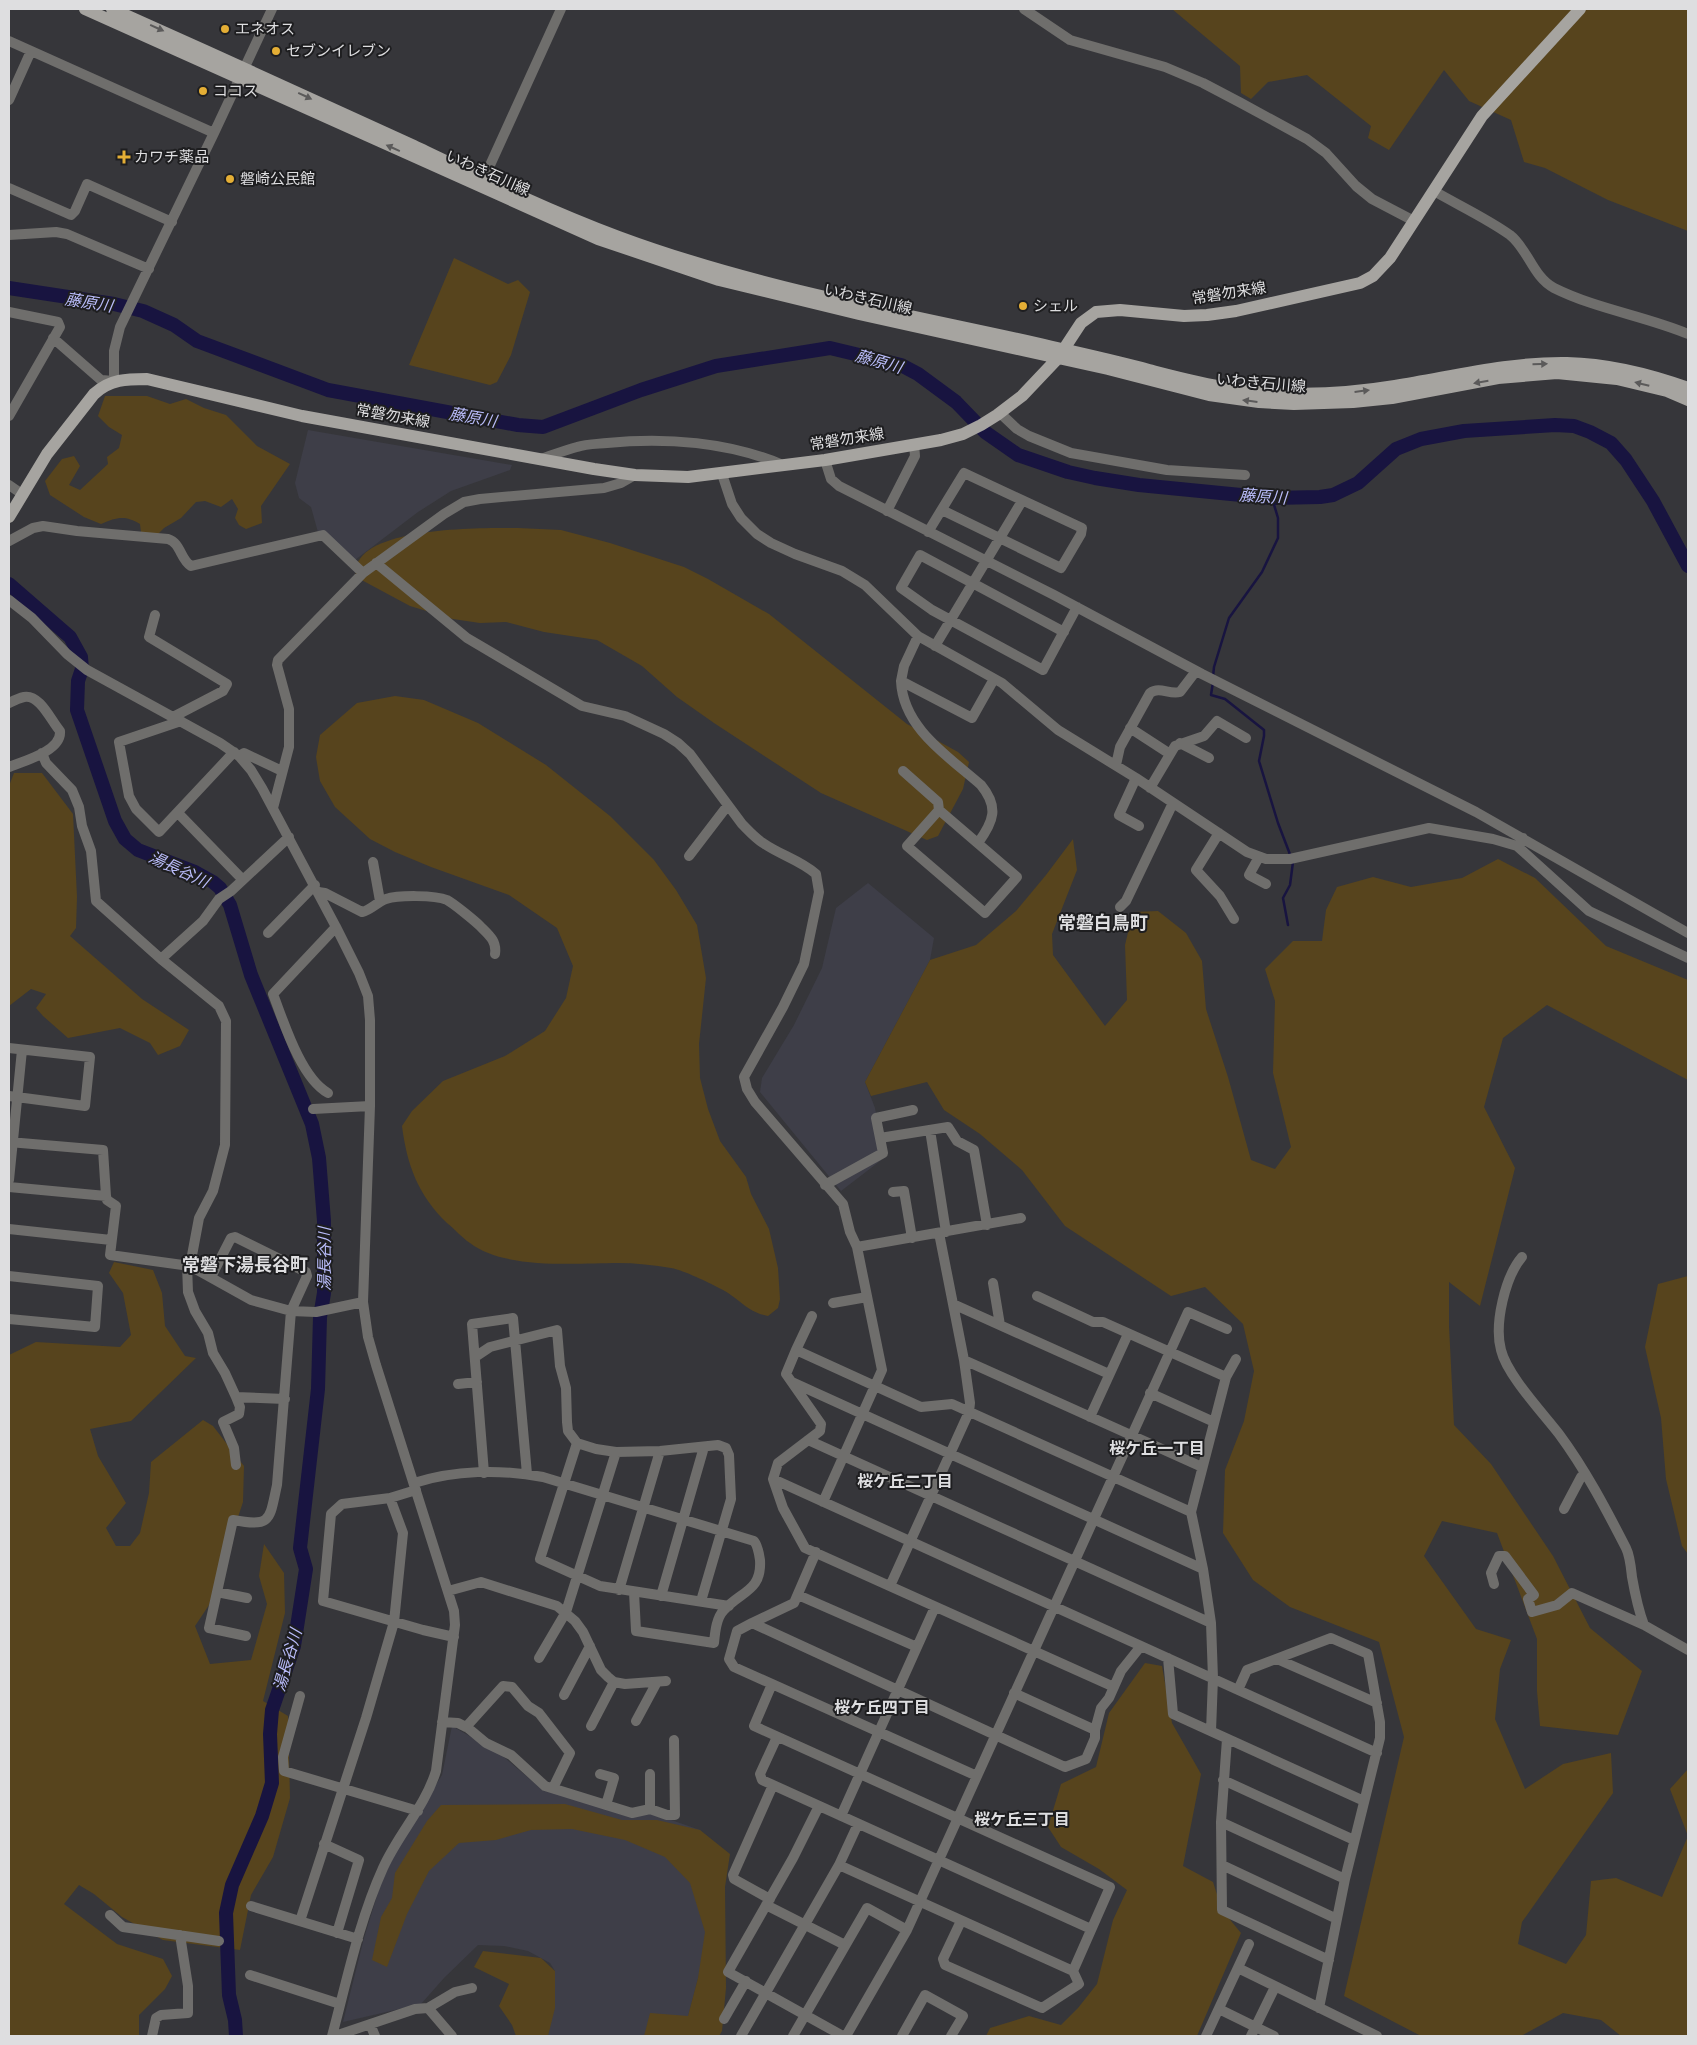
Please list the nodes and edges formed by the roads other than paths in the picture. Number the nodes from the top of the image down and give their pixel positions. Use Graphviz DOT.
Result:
graph roads {
  1 [pos="85,9"];
  2 [pos="112,9"];
  3 [pos="259,9"];
  4 [pos="561,9"];
  5 [pos="1024,9"];
  6 [pos="1580,9"];
  7 [pos="271,11"];
  8 [pos="9,41"];
  9 [pos="31,51"];
  10 [pos="242,73"];
  11 [pos="9,100"];
  12 [pos="214,133"];
  13 [pos="482,183"];
  14 [pos="9,188"];
  15 [pos="1434,191"];
  16 [pos="1414,221"];
  17 [pos="172,222"];
  18 [pos="9,235"];
  19 [pos="149,269"];
  20 [pos="9,312"];
  21 [pos="1688,334"];
  22 [pos="53,338"];
  23 [pos="1061,354"];
  24 [pos="114,381"];
  25 [pos="1688,388"];
  26 [pos="1688,400"];
  27 [pos="998,414"];
  28 [pos="9,416"];
  29 [pos="914,444"];
  30 [pos="540,459"];
  31 [pos="825,460"];
  32 [pos="784,466"];
  33 [pos="722,474"];
  34 [pos="635,475"];
  35 [pos="1245,475"];
  36 [pos="9,485"];
  37 [pos="22,494"];
  38 [pos="1022,501"];
  39 [pos="942,510"];
  40 [pos="887,511"];
  41 [pos="9,517"];
  42 [pos="928,532"];
  43 [pos="1000,538"];
  44 [pos="9,541"];
  45 [pos="987,561"];
  46 [pos="376,563"];
  47 [pos="363,574"];
  48 [pos="973,584"];
  49 [pos="9,600"];
  50 [pos="1077,607"];
  51 [pos="156,615"];
  52 [pos="950,620"];
  53 [pos="1064,632"];
  54 [pos="918,636"];
  55 [pos="935,646"];
  56 [pos="1196,671"];
  57 [pos="994,678"];
  58 [pos="901,681"];
  59 [pos="9,703"];
  60 [pos="177,719"];
  61 [pos="1130,728"];
  62 [pos="1246,738"];
  63 [pos="1180,743"];
  64 [pos="42,753"];
  65 [pos="237,754"];
  66 [pos="1170,754"];
  67 [pos="1209,758"];
  68 [pos="1116,765"];
  69 [pos="9,768"];
  70 [pos="282,772"];
  71 [pos="903,772"];
  72 [pos="1136,778"];
  73 [pos="1150,788"];
  74 [pos="1173,803"];
  75 [pos="728,805"];
  76 [pos="273,808"];
  77 [pos="938,810"];
  78 [pos="178,813"];
  79 [pos="1140,826"];
  80 [pos="1219,833"];
  81 [pos="289,837"];
  82 [pos="1520,842"];
  83 [pos="978,843"];
  84 [pos="689,856"];
  85 [pos="1259,857"];
  86 [pos="373,862"];
  87 [pos="243,880"];
  88 [pos="1266,884"];
  89 [pos="316,889"];
  90 [pos="380,901"];
  91 [pos="1120,907"];
  92 [pos="1234,919"];
  93 [pos="336,927"];
  94 [pos="268,933"];
  95 [pos="1688,933"];
  96 [pos="495,954"];
  97 [pos="1688,958"];
  98 [pos="161,959"];
  99 [pos="9,1048"];
  100 [pos="22,1050"];
  101 [pos="328,1093"];
  102 [pos="13,1096"];
  103 [pos="370,1106"];
  104 [pos="313,1108"];
  105 [pos="913,1110"];
  106 [pos="930,1130"];
  107 [pos="880,1138"];
  108 [pos="10,1142"];
  109 [pos="9,1180"];
  110 [pos="825,1185"];
  111 [pos="9,1187"];
  112 [pos="893,1192"];
  113 [pos="106,1196"];
  114 [pos="1022,1218"];
  115 [pos="987,1224"];
  116 [pos="9,1229"];
  117 [pos="943,1232"];
  118 [pos="912,1238"];
  119 [pos="111,1240"];
  120 [pos="857,1247"];
  121 [pos="1522,1256"];
  122 [pos="188,1266"];
  123 [pos="9,1276"];
  124 [pos="212,1277"];
  125 [pos="993,1283"];
  126 [pos="1037,1296"];
  127 [pos="867,1297"];
  128 [pos="363,1302"];
  129 [pos="833,1303"];
  130 [pos="953,1304"];
  131 [pos="291,1312"];
  132 [pos="812,1316"];
  133 [pos="9,1319"];
  134 [pos="1000,1325"];
  135 [pos="1227,1329"];
  136 [pos="1128,1334"];
  137 [pos="516,1340"];
  138 [pos="796,1350"];
  139 [pos="1169,1352"];
  140 [pos="475,1357"];
  141 [pos="1236,1359"];
  142 [pos="964,1360"];
  143 [pos="1109,1374"];
  144 [pos="1226,1377"];
  145 [pos="477,1382"];
  146 [pos="791,1382"];
  147 [pos="458,1384"];
  148 [pos="875,1386"];
  149 [pos="1150,1393"];
  150 [pos="236,1397"];
  151 [pos="285,1399"];
  152 [pos="969,1412"];
  153 [pos="862,1414"];
  154 [pos="1090,1417"];
  155 [pos="1214,1422"];
  156 [pos="1131,1436"];
  157 [pos="808,1440"];
  158 [pos="577,1443"];
  159 [pos="704,1447"];
  160 [pos="660,1451"];
  161 [pos="616,1452"];
  162 [pos="950,1454"];
  163 [pos="844,1456"];
  164 [pos="236,1465"];
  165 [pos="1202,1467"];
  166 [pos="484,1473"];
  167 [pos="527,1474"];
  168 [pos="1586,1475"];
  169 [pos="1113,1477"];
  170 [pos="773,1479"];
  171 [pos="564,1483"];
  172 [pos="415,1487"];
  173 [pos="603,1495"];
  174 [pos="931,1496"];
  175 [pos="390,1498"];
  176 [pos="824,1502"];
  177 [pos="643,1507"];
  178 [pos="1564,1509"];
  179 [pos="1191,1512"];
  180 [pos="682,1519"];
  181 [pos="1093,1519"];
  182 [pos="721,1531"];
  183 [pos="911,1541"];
  184 [pos="816,1552"];
  185 [pos="1074,1561"];
  186 [pos="1203,1569"];
  187 [pos="578,1576"];
  188 [pos="1494,1584"];
  189 [pos="890,1586"];
  190 [pos="619,1590"];
  191 [pos="448,1591"];
  192 [pos="217,1592"];
  193 [pos="634,1592"];
  194 [pos="798,1595"];
  195 [pos="661,1596"];
  196 [pos="247,1598"];
  197 [pos="701,1602"];
  198 [pos="729,1606"];
  199 [pos="935,1606"];
  200 [pos="1054,1606"];
  201 [pos="566,1612"];
  202 [pos="394,1622"];
  203 [pos="752,1623"];
  204 [pos="1211,1623"];
  205 [pos="1644,1625"];
  206 [pos="246,1636"];
  207 [pos="454,1637"];
  208 [pos="590,1646"];
  209 [pos="1141,1646"];
  210 [pos="917,1647"];
  211 [pos="1688,1650"];
  212 [pos="1034,1651"];
  213 [pos="539,1658"];
  214 [pos="1168,1658"];
  215 [pos="1277,1658"];
  216 [pos="1213,1678"];
  217 [pos="614,1682"];
  218 [pos="772,1684"];
  219 [pos="1114,1687"];
  220 [pos="898,1690"];
  221 [pos="1238,1690"];
  222 [pos="1014,1693"];
  223 [pos="564,1695"];
  224 [pos="300,1696"];
  225 [pos="1376,1703"];
  226 [pos="442,1722"];
  227 [pos="636,1722"];
  228 [pos="591,1726"];
  229 [pos="466,1727"];
  230 [pos="1094,1730"];
  231 [pos="1211,1731"];
  232 [pos="879,1732"];
  233 [pos="995,1735"];
  234 [pos="777,1737"];
  235 [pos="1227,1739"];
  236 [pos="674,1740"];
  237 [pos="1377,1753"];
  238 [pos="600,1774"];
  239 [pos="650,1774"];
  240 [pos="860,1774"];
  241 [pos="976,1776"];
  242 [pos="1223,1780"];
  243 [pos="773,1785"];
  244 [pos="553,1788"];
  245 [pos="342,1789"];
  246 [pos="1364,1801"];
  247 [pos="606,1805"];
  248 [pos="819,1806"];
  249 [pos="650,1809"];
  250 [pos="418,1811"];
  251 [pos="841,1816"];
  252 [pos="958,1818"];
  253 [pos="1221,1822"];
  254 [pos="858,1824"];
  255 [pos="1354,1840"];
  256 [pos="324,1844"];
  257 [pos="939,1860"];
  258 [pos="839,1865"];
  259 [pos="1222,1866"];
  260 [pos="1345,1879"];
  261 [pos="768,1902"];
  262 [pos="920,1903"];
  263 [pos="251,1906"];
  264 [pos="110,1915"];
  265 [pos="1337,1919"];
  266 [pos="300,1921"];
  267 [pos="961,1922"];
  268 [pos="806,1925"];
  269 [pos="907,1930"];
  270 [pos="1091,1930"];
  271 [pos="337,1933"];
  272 [pos="180,1935"];
  273 [pos="358,1939"];
  274 [pos="219,1941"];
  275 [pos="1249,1944"];
  276 [pos="845,1945"];
  277 [pos="1329,1960"];
  278 [pos="1238,1968"];
  279 [pos="1073,1971"];
  280 [pos="250,1976"];
  281 [pos="746,1981"];
  282 [pos="1275,1986"];
  283 [pos="472,1988"];
  284 [pos="766,1993"];
  285 [pos="340,2004"];
  286 [pos="428,2008"];
  287 [pos="1320,2008"];
  288 [pos="1219,2009"];
  289 [pos="805,2015"];
  290 [pos="724,2019"];
  291 [pos="370,2024"];
  292 [pos="1253,2032"];
  293 [pos="152,2036"];
  294 [pos="333,2036"];
  295 [pos="375,2036"];
  296 [pos="452,2036"];
  297 [pos="741,2036"];
  298 [pos="793,2036"];
  299 [pos="842,2036"];
  300 [pos="846,2036"];
  301 [pos="902,2036"];
  302 [pos="951,2036"];
  303 [pos="1206,2036"];
  304 [pos="1274,2036"];
  305 [pos="1377,2036"];
  1 -- 10 [label="main road, いわき石川線"];
  2 -- 10 [label="main road, いわき石川線, one-way"];
  3 -- 7 [label="street"];
  4 -- 13 [label="street"];
  5 -- 16 [label="street"];
  6 -- 15 [label="main road, 常磐勿来線"];
  7 -- 10 [label="street"];
  8 -- 9 [label="street"];
  9 -- 11 [label="street"];
  9 -- 12 [label="street"];
  10 -- 12 [label="street"];
  10 -- 13 [label="main road, いわき石川線"];
  12 -- 17 [label="street"];
  13 -- 23 [label="main road, いわき石川線"];
  14 -- 17 [label="street"];
  15 -- 16 [label="main road, 常磐勿来線"];
  15 -- 21 [label="street"];
  16 -- 23 [label="main road, 常磐勿来線"];
  17 -- 19 [label="street"];
  18 -- 19 [label="street"];
  19 -- 24 [label="street"];
  20 -- 22 [label="street"];
  22 -- 24 [label="street"];
  22 -- 28 [label="street"];
  23 -- 25 [label="main road, いわき石川線, one-way"];
  26 -- 23 [label="main road, いわき石川線, one-way"];
  23 -- 27 [label="main road, 常磐勿来線"];
  24 -- 30 [label="main road, 常磐勿来線"];
  24 -- 37 [label="main road, 常磐勿来線"];
  27 -- 29 [label="main road, 常磐勿来線"];
  27 -- 35 [label="street"];
  29 -- 31 [label="main road, 常磐勿来線"];
  29 -- 40 [label="street"];
  30 -- 32 [label="street"];
  30 -- 34 [label="main road, 常磐勿来線"];
  31 -- 32 [label="main road, 常磐勿来線"];
  31 -- 40 [label="street"];
  32 -- 33 [label="main road, 常磐勿来線"];
  33 -- 34 [label="main road, 常磐勿来線"];
  33 -- 54 [label="street"];
  34 -- 46 [label="street"];
  36 -- 37 [label="street"];
  37 -- 41 [label="main road, 常磐勿来線"];
  38 -- 39 [label="street"];
  38 -- 43 [label="street"];
  38 -- 43 [label="street"];
  39 -- 42 [label="street"];
  39 -- 43 [label="street"];
  40 -- 42 [label="street"];
  42 -- 45 [label="street"];
  43 -- 45 [label="street"];
  44 -- 47 [label="street"];
  45 -- 48 [label="street"];
  45 -- 50 [label="street"];
  46 -- 47 [label="street"];
  46 -- 75 [label="street"];
  47 -- 70 [label="street"];
  48 -- 52 [label="street"];
  48 -- 52 [label="street"];
  48 -- 53 [label="street"];
  49 -- 60 [label="street"];
  50 -- 53 [label="street"];
  50 -- 56 [label="street"];
  51 -- 60 [label="street"];
  52 -- 53 [label="street"];
  52 -- 55 [label="street"];
  54 -- 55 [label="street"];
  54 -- 58 [label="street"];
  55 -- 57 [label="street"];
  56 -- 61 [label="street"];
  56 -- 82 [label="street"];
  57 -- 58 [label="street"];
  57 -- 68 [label="street"];
  58 -- 83 [label="street"];
  59 -- 64 [label="street"];
  60 -- 65 [label="street"];
  60 -- 78 [label="street"];
  61 -- 66 [label="street"];
  61 -- 68 [label="street"];
  62 -- 63 [label="street"];
  63 -- 66 [label="street"];
  63 -- 67 [label="street"];
  64 -- 69 [label="street"];
  64 -- 98 [label="street"];
  65 -- 70 [label="street"];
  65 -- 76 [label="street"];
  65 -- 78 [label="street"];
  66 -- 73 [label="street"];
  68 -- 72 [label="street"];
  70 -- 76 [label="street"];
  71 -- 77 [label="street"];
  72 -- 73 [label="street"];
  72 -- 79 [label="street"];
  73 -- 74 [label="street"];
  74 -- 80 [label="street"];
  74 -- 91 [label="street"];
  75 -- 84 [label="street"];
  75 -- 110 [label="street"];
  76 -- 81 [label="street"];
  77 -- 83 [label="street"];
  77 -- 83 [label="street"];
  78 -- 87 [label="street"];
  80 -- 85 [label="street"];
  80 -- 92 [label="street"];
  81 -- 87 [label="street"];
  81 -- 89 [label="street"];
  82 -- 85 [label="street"];
  82 -- 95 [label="street"];
  82 -- 97 [label="street"];
  85 -- 88 [label="street"];
  86 -- 90 [label="street"];
  87 -- 98 [label="street"];
  89 -- 90 [label="street"];
  89 -- 93 [label="street"];
  89 -- 94 [label="street"];
  90 -- 96 [label="street"];
  93 -- 101 [label="street"];
  93 -- 103 [label="street"];
  98 -- 122 [label="street"];
  99 -- 100 [label="street"];
  100 -- 102 [label="street"];
  100 -- 102 [label="street"];
  102 -- 108 [label="street"];
  103 -- 104 [label="street"];
  103 -- 128 [label="street"];
  105 -- 107 [label="street"];
  106 -- 107 [label="street"];
  106 -- 115 [label="street"];
  106 -- 117 [label="street"];
  107 -- 110 [label="street"];
  108 -- 109 [label="street"];
  108 -- 113 [label="street"];
  110 -- 120 [label="street"];
  111 -- 113 [label="street"];
  112 -- 118 [label="street"];
  113 -- 119 [label="street"];
  114 -- 115 [label="street"];
  115 -- 117 [label="street"];
  116 -- 119 [label="street"];
  117 -- 118 [label="street"];
  117 -- 130 [label="street"];
  118 -- 120 [label="street"];
  119 -- 122 [label="street"];
  120 -- 127 [label="street"];
  121 -- 168 [label="street"];
  122 -- 124 [label="street"];
  122 -- 150 [label="street"];
  123 -- 133 [label="street"];
  124 -- 131 [label="street"];
  124 -- 131 [label="street"];
  125 -- 134 [label="street"];
  126 -- 136 [label="street"];
  127 -- 129 [label="street"];
  127 -- 148 [label="street"];
  128 -- 131 [label="street"];
  128 -- 172 [label="street"];
  130 -- 134 [label="street"];
  130 -- 142 [label="street"];
  131 -- 151 [label="street"];
  132 -- 138 [label="street"];
  134 -- 143 [label="street"];
  135 -- 139 [label="street"];
  136 -- 139 [label="street"];
  136 -- 143 [label="street"];
  137 -- 140 [label="street"];
  137 -- 140 [label="street"];
  137 -- 158 [label="street"];
  137 -- 167 [label="street"];
  138 -- 146 [label="street"];
  138 -- 148 [label="street"];
  139 -- 144 [label="street"];
  139 -- 149 [label="street"];
  140 -- 145 [label="street"];
  141 -- 144 [label="street"];
  142 -- 152 [label="street"];
  142 -- 154 [label="street"];
  143 -- 154 [label="street"];
  144 -- 155 [label="street"];
  145 -- 147 [label="street"];
  145 -- 166 [label="street"];
  146 -- 153 [label="street"];
  146 -- 157 [label="street"];
  148 -- 152 [label="street"];
  148 -- 153 [label="street"];
  149 -- 155 [label="street"];
  149 -- 156 [label="street"];
  150 -- 151 [label="street"];
  150 -- 164 [label="street"];
  151 -- 192 [label="street"];
  152 -- 162 [label="street"];
  152 -- 169 [label="street"];
  153 -- 162 [label="street"];
  153 -- 163 [label="street"];
  154 -- 156 [label="street"];
  155 -- 165 [label="street"];
  156 -- 165 [label="street"];
  156 -- 169 [label="street"];
  157 -- 163 [label="street"];
  157 -- 170 [label="street"];
  158 -- 161 [label="street"];
  158 -- 171 [label="street"];
  159 -- 160 [label="street"];
  159 -- 180 [label="street"];
  159 -- 182 [label="street"];
  160 -- 161 [label="street"];
  160 -- 177 [label="street"];
  161 -- 173 [label="street"];
  162 -- 174 [label="street"];
  162 -- 181 [label="street"];
  163 -- 174 [label="street"];
  163 -- 176 [label="street"];
  165 -- 179 [label="street"];
  166 -- 167 [label="street"];
  166 -- 172 [label="street"];
  167 -- 171 [label="street"];
  168 -- 178 [label="street"];
  168 -- 205 [label="street"];
  169 -- 179 [label="street"];
  169 -- 181 [label="street"];
  170 -- 176 [label="street"];
  170 -- 184 [label="street"];
  171 -- 173 [label="street"];
  171 -- 187 [label="street"];
  172 -- 175 [label="street"];
  172 -- 191 [label="street"];
  173 -- 177 [label="street"];
  173 -- 187 [label="street"];
  174 -- 183 [label="street"];
  174 -- 185 [label="street"];
  175 -- 202 [label="street"];
  175 -- 202 [label="street"];
  176 -- 183 [label="street"];
  177 -- 180 [label="street"];
  177 -- 190 [label="street"];
  179 -- 186 [label="street"];
  180 -- 182 [label="street"];
  180 -- 195 [label="street"];
  181 -- 185 [label="street"];
  181 -- 186 [label="street"];
  182 -- 197 [label="street"];
  182 -- 198 [label="street"];
  183 -- 189 [label="street"];
  183 -- 200 [label="street"];
  184 -- 189 [label="street"];
  184 -- 194 [label="street"];
  185 -- 200 [label="street"];
  185 -- 204 [label="street"];
  186 -- 204 [label="street"];
  187 -- 190 [label="street"];
  187 -- 201 [label="street"];
  188 -- 205 [label="street"];
  189 -- 199 [label="street"];
  190 -- 193 [label="street"];
  191 -- 201 [label="street"];
  191 -- 207 [label="street"];
  192 -- 196 [label="street"];
  192 -- 206 [label="street"];
  193 -- 195 [label="street"];
  193 -- 198 [label="street"];
  194 -- 203 [label="street"];
  194 -- 210 [label="street"];
  195 -- 197 [label="street"];
  197 -- 198 [label="street"];
  199 -- 210 [label="street"];
  199 -- 212 [label="street"];
  200 -- 209 [label="street"];
  200 -- 212 [label="street"];
  201 -- 208 [label="street"];
  201 -- 213 [label="street"];
  202 -- 207 [label="street"];
  202 -- 245 [label="street"];
  203 -- 218 [label="street"];
  203 -- 220 [label="street"];
  204 -- 216 [label="street"];
  205 -- 211 [label="street"];
  207 -- 226 [label="street"];
  208 -- 217 [label="street"];
  208 -- 223 [label="street"];
  209 -- 214 [label="street"];
  209 -- 219 [label="street"];
  210 -- 220 [label="street"];
  212 -- 219 [label="street"];
  212 -- 222 [label="street"];
  214 -- 216 [label="street"];
  214 -- 231 [label="street"];
  215 -- 221 [label="street"];
  215 -- 225 [label="street"];
  215 -- 225 [label="street"];
  216 -- 221 [label="street"];
  216 -- 231 [label="street"];
  217 -- 227 [label="street"];
  217 -- 228 [label="street"];
  218 -- 232 [label="street"];
  218 -- 234 [label="street"];
  219 -- 230 [label="street"];
  220 -- 232 [label="street"];
  220 -- 233 [label="street"];
  221 -- 237 [label="street"];
  222 -- 230 [label="street"];
  222 -- 233 [label="street"];
  224 -- 245 [label="street"];
  225 -- 237 [label="street"];
  226 -- 229 [label="street"];
  226 -- 250 [label="street"];
  229 -- 244 [label="street"];
  229 -- 244 [label="street"];
  230 -- 233 [label="street"];
  231 -- 235 [label="street"];
  232 -- 240 [label="street"];
  232 -- 241 [label="street"];
  233 -- 241 [label="street"];
  234 -- 240 [label="street"];
  234 -- 243 [label="street"];
  235 -- 242 [label="street"];
  235 -- 246 [label="street"];
  236 -- 249 [label="street"];
  237 -- 246 [label="street"];
  238 -- 247 [label="street"];
  239 -- 249 [label="street"];
  240 -- 251 [label="street"];
  240 -- 252 [label="street"];
  241 -- 252 [label="street"];
  242 -- 253 [label="street"];
  242 -- 255 [label="street"];
  243 -- 248 [label="street"];
  243 -- 261 [label="street"];
  244 -- 247 [label="street"];
  245 -- 250 [label="street"];
  245 -- 256 [label="street"];
  246 -- 255 [label="street"];
  247 -- 249 [label="street"];
  248 -- 251 [label="street"];
  248 -- 261 [label="street"];
  250 -- 273 [label="street"];
  251 -- 254 [label="street"];
  252 -- 257 [label="street"];
  252 -- 270 [label="street"];
  253 -- 259 [label="street"];
  253 -- 260 [label="street"];
  254 -- 257 [label="street"];
  254 -- 258 [label="street"];
  255 -- 260 [label="street"];
  256 -- 266 [label="street"];
  256 -- 271 [label="street"];
  257 -- 262 [label="street"];
  257 -- 270 [label="street"];
  258 -- 262 [label="street"];
  258 -- 268 [label="street"];
  259 -- 265 [label="street"];
  259 -- 277 [label="street"];
  260 -- 265 [label="street"];
  261 -- 268 [label="street"];
  261 -- 281 [label="street"];
  262 -- 267 [label="street"];
  262 -- 269 [label="street"];
  263 -- 266 [label="street"];
  264 -- 272 [label="street"];
  265 -- 277 [label="street"];
  266 -- 271 [label="street"];
  267 -- 279 [label="street"];
  267 -- 279 [label="street"];
  268 -- 276 [label="street"];
  268 -- 284 [label="street"];
  269 -- 276 [label="street"];
  269 -- 300 [label="street"];
  270 -- 279 [label="street"];
  271 -- 273 [label="street"];
  272 -- 274 [label="street"];
  272 -- 293 [label="street"];
  273 -- 285 [label="street"];
  275 -- 278 [label="street"];
  276 -- 289 [label="street"];
  277 -- 287 [label="street"];
  278 -- 282 [label="street"];
  278 -- 288 [label="street"];
  280 -- 285 [label="street"];
  281 -- 284 [label="street"];
  281 -- 290 [label="street"];
  282 -- 287 [label="street"];
  282 -- 292 [label="street"];
  283 -- 286 [label="street"];
  284 -- 289 [label="street"];
  284 -- 297 [label="street"];
  285 -- 294 [label="street"];
  286 -- 291 [label="street"];
  286 -- 296 [label="street"];
  287 -- 305 [label="street"];
  288 -- 292 [label="street"];
  288 -- 303 [label="street"];
  289 -- 298 [label="street"];
  289 -- 299 [label="street"];
  291 -- 294 [label="street"];
  291 -- 295 [label="street"];
  292 -- 304 [label="street"];
  301 -- 302 [label="street"];
}
